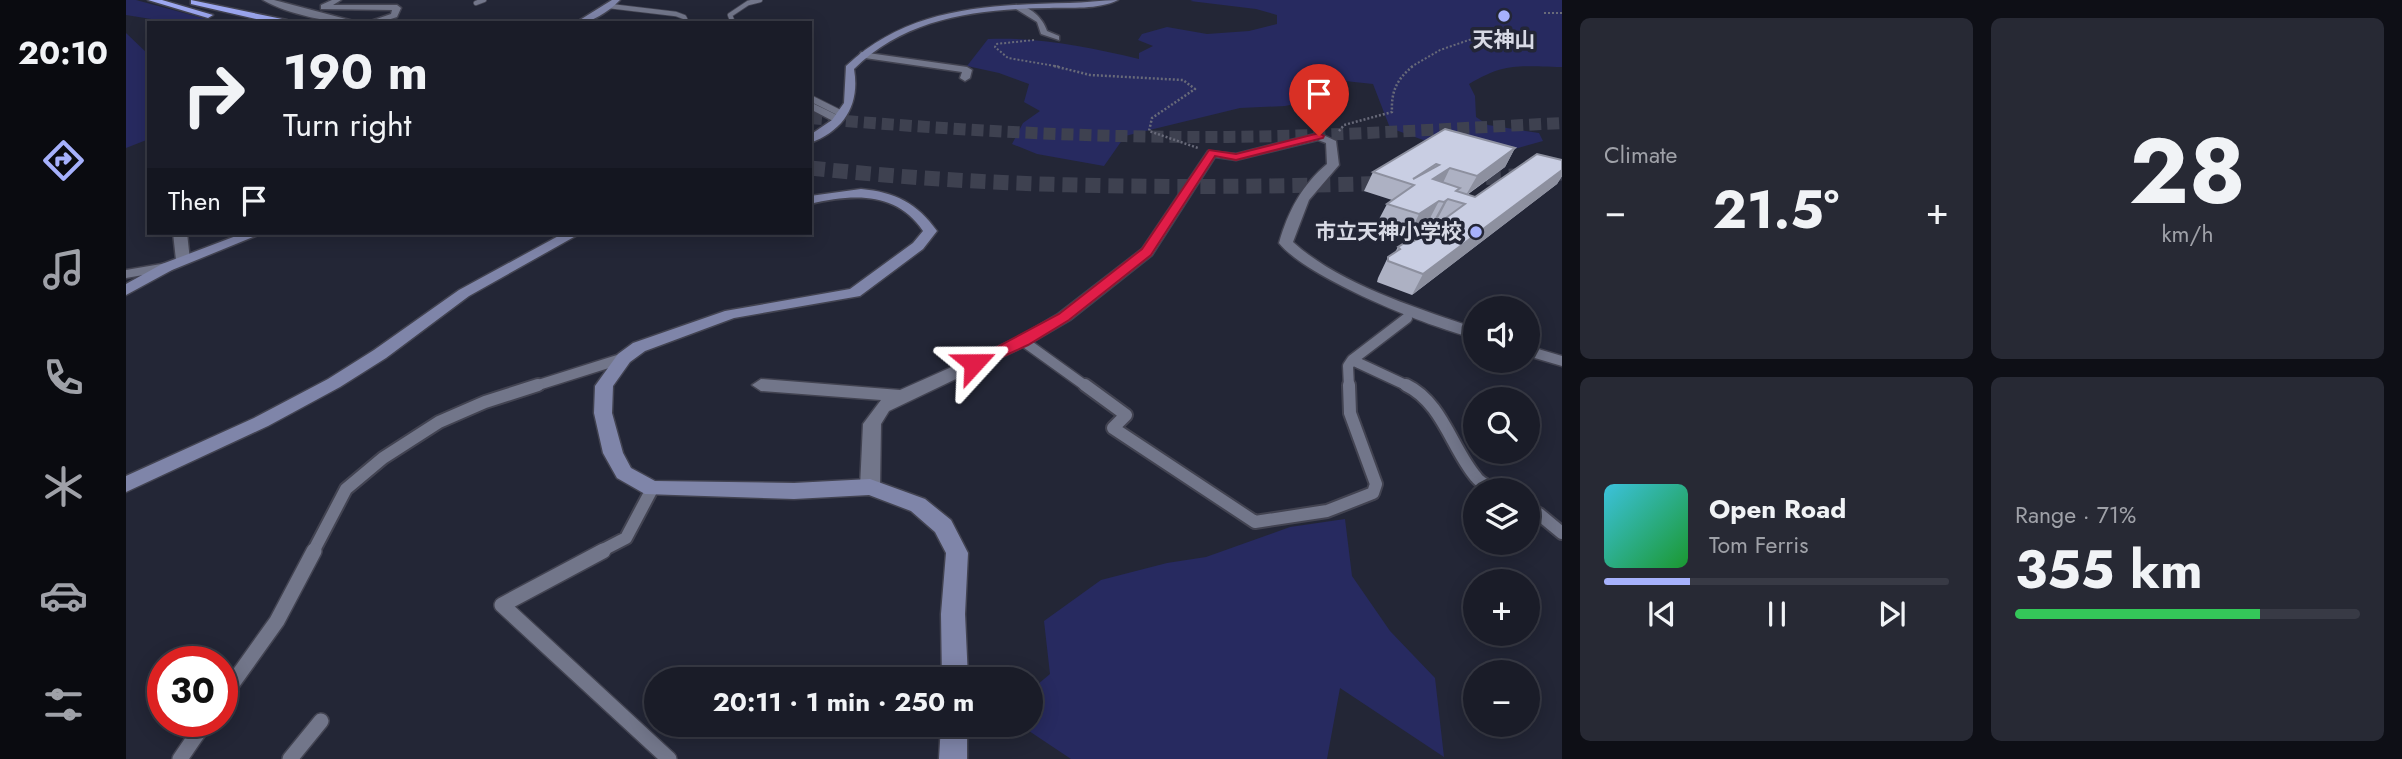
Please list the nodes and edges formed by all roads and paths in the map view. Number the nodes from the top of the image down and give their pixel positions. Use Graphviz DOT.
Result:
graph roads {
  1 [pos="152,0"];
  2 [pos="236,0"];
  3 [pos="268,0"];
  4 [pos="337,0"];
  5 [pos="484,0"];
  6 [pos="760,0"];
  7 [pos="1114,0"];
  8 [pos="189,1"];
  9 [pos="476,3"];
  10 [pos="612,3"];
  11 [pos="397,4"];
  12 [pos="1019,7"];
  13 [pos="1544,13"];
  14 [pos="1562,13"];
  15 [pos="230,21"];
  16 [pos="247,21"];
  17 [pos="280,21"];
  18 [pos="284,21"];
  19 [pos="348,21"];
  20 [pos="375,21"];
  21 [pos="584,21"];
  22 [pos="686,21"];
  23 [pos="732,21"];
  24 [pos="1501,29"];
  25 [pos="1056,38"];
  26 [pos="862,55"];
  27 [pos="965,78"];
  28 [pos="812,100"];
  29 [pos="812,106"];
  30 [pos="840,117"];
  31 [pos="812,121"];
  32 [pos="812,138"];
  33 [pos="1331,141"];
  34 [pos="1212,153"];
  35 [pos="812,200"];
  36 [pos="180,235"];
  37 [pos="251,235"];
  38 [pos="570,235"];
  39 [pos="183,260"];
  40 [pos="167,267"];
  41 [pos="126,274"];
  42 [pos="126,290"];
  43 [pos="1407,318"];
  44 [pos="1463,328"];
  45 [pos="1023,341"];
  46 [pos="1540,355"];
  47 [pos="624,358"];
  48 [pos="1352,360"];
  49 [pos="1562,361"];
  50 [pos="761,385"];
  51 [pos="902,396"];
  52 [pos="1476,478"];
  53 [pos="126,485"];
  54 [pos="870,487"];
  55 [pos="652,489"];
  56 [pos="1540,517"];
  57 [pos="1562,533"];
  58 [pos="955,667"];
  59 [pos="238,675"];
  60 [pos="320,721"];
  61 [pos="195,737"];
  62 [pos="954,737"];
  63 [pos="180,759"];
  64 [pos="290,759"];
  65 [pos="669,759"];
  66 [pos="953,759"];
  1 -- 15 [label="highway"];
  2 -- 18 [label="highway"];
  3 -- 19 [label="street"];
  4 -- 11 [label="street"];
  5 -- 9 [label="lane"];
  6 -- 23 [label="lane"];
  7 -- 12 [label="street"];
  8 -- 16 [label="highway"];
  8 -- 17 [label="highway"];
  10 -- 21 [label="street"];
  10 -- 22 [label="lane"];
  11 -- 20 [label="street"];
  12 -- 25 [label="street"];
  12 -- 26 [label="street"];
  13 -- 14 [label="path"];
  24 -- 33 [label="path"];
  25 -- 34 [label="path"];
  26 -- 27 [label="street"];
  26 -- 30 [label="street"];
  28 -- 30 [label="lane"];
  29 -- 30 [label="street"];
  30 -- 31 [label="street"];
  30 -- 32 [label="street"];
  33 -- 34 [label="street"];
  33 -- 44 [label="street"];
  34 -- 45 [label="street"];
  35 -- 47 [label="street"];
  36 -- 39 [label="street"];
  37 -- 39 [label="street"];
  38 -- 53 [label="street"];
  39 -- 40 [label="street"];
  40 -- 41 [label="street"];
  40 -- 42 [label="street"];
  43 -- 48 [label="lane"];
  45 -- 48 [label="lane"];
  45 -- 51 [label="street"];
  46 -- 49 [label="street"];
  47 -- 55 [label="street"];
  47 -- 59 [label="lane"];
  48 -- 52 [label="lane"];
  50 -- 51 [label="street"];
  51 -- 54 [label="street"];
  54 -- 55 [label="street"];
  54 -- 58 [label="street"];
  55 -- 65 [label="lane"];
  56 -- 57 [label="lane"];
  60 -- 64 [label="lane"];
  61 -- 63 [label="lane"];
  62 -- 66 [label="street"];
}
